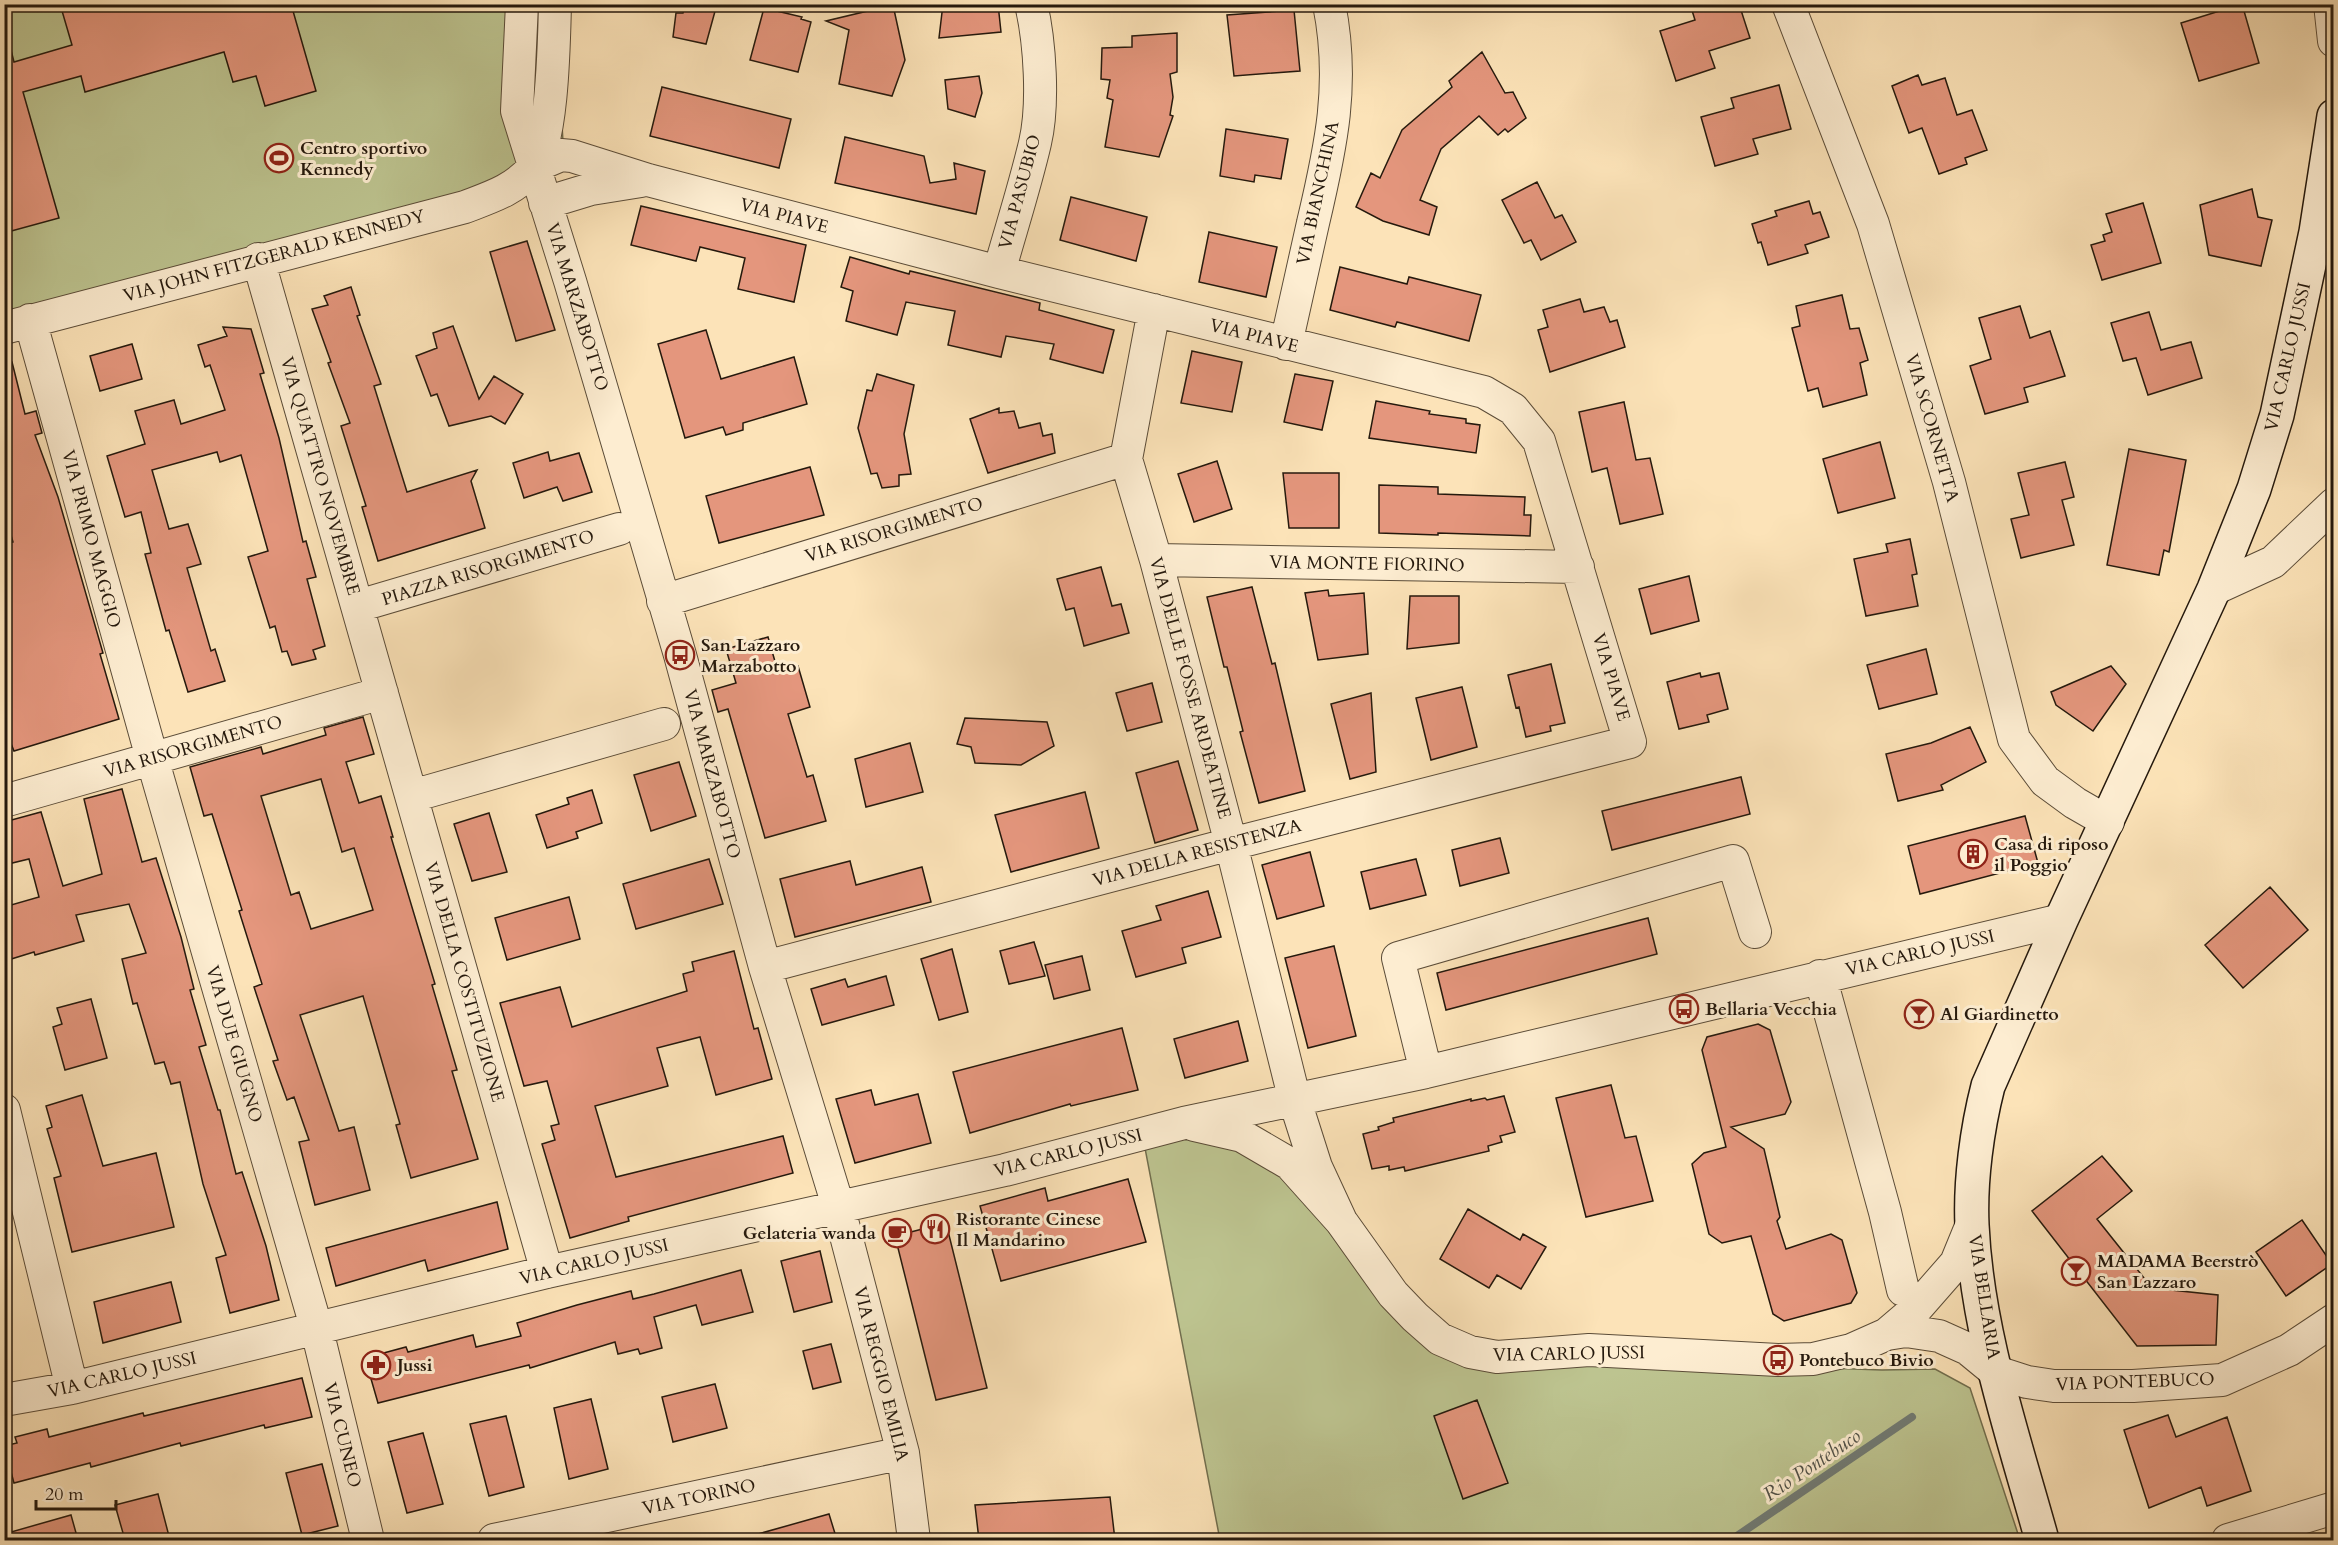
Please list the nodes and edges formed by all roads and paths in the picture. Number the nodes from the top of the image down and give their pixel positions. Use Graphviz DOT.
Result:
graph roads {
  1 [pos="522,4"];
  2 [pos="555,4"];
  3 [pos="1031,4"];
  4 [pos="1329,4"];
  5 [pos="1788,4"];
  6 [pos="2330,4"];
  7 [pos="2334,41"];
  8 [pos="2334,116"];
  9 [pos="535,166"];
  10 [pos="648,180"];
  11 [pos="545,203"];
  12 [pos="258,260"];
  13 [pos="999,272"];
  14 [pos="1154,310"];
  15 [pos="17,324"];
  16 [pos="1286,344"];
  17 [pos="1126,459"];
  18 [pos="2334,504"];
  19 [pos="619,529"];
  20 [pos="1156,560"];
  21 [pos="1578,567"];
  22 [pos="2214,589"];
  23 [pos="663,601"];
  24 [pos="358,606"];
  25 [pos="382,693"];
  26 [pos="664,724"];
  27 [pos="1630,742"];
  28 [pos="152,758"];
  29 [pos="412,796"];
  30 [pos="4,801"];
  31 [pos="2108,822"];
  32 [pos="1231,844"];
  33 [pos="2061,920"];
  34 [pos="1755,932"];
  35 [pos="765,967"];
  36 [pos="1820,976"];
  37 [pos="1426,1072"];
  38 [pos="1295,1101"];
  39 [pos="4,1110"];
  40 [pos="1184,1123"];
  41 [pos="838,1209"];
  42 [pos="1341,1221"];
  43 [pos="1972,1224"];
  44 [pos="547,1272"];
  45 [pos="1904,1290"];
  46 [pos="2334,1320"];
  47 [pos="317,1330"];
  48 [pos="1887,1334"];
  49 [pos="1996,1372"];
  50 [pos="72,1388"];
  51 [pos="4,1400"];
  52 [pos="903,1453"];
  53 [pos="2334,1508"];
  54 [pos="368,1540"];
  55 [pos="494,1540"];
  56 [pos="914,1540"];
  57 [pos="2042,1540"];
  58 [pos="2228,1540"];
  1 -- 9 [label="street"];
  2 -- 9 [label="street, VIA JOHN FITZGERALD KENNEDY"];
  3 -- 13 [label="street, VIA PASUBIO"];
  4 -- 16 [label="street, VIA BIANCHINA"];
  5 -- 31 [label="street, VIA SCORNETTA"];
  6 -- 7 [label="street"];
  8 -- 22 [label="street, VIA CARLO JUSSI"];
  9 -- 10 [label="street, VIA PIAVE"];
  9 -- 11 [label="street, VIA MARZABOTTO"];
  9 -- 12 [label="street, VIA JOHN FITZGERALD KENNEDY"];
  10 -- 11 [label="street, VIA PIAVE"];
  10 -- 13 [label="street, VIA PIAVE"];
  11 -- 23 [label="street, VIA MARZABOTTO"];
  12 -- 15 [label="street, VIA JOHN FITZGERALD KENNEDY"];
  12 -- 24 [label="street, VIA QUATTRO NOVEMBRE"];
  13 -- 14 [label="street, VIA PIAVE"];
  14 -- 16 [label="street, VIA PIAVE"];
  14 -- 17 [label="street, VIA DELLE FOSSE ARDEATINE"];
  15 -- 28 [label="street, VIA PRIMO MAGGIO"];
  16 -- 21 [label="street, VIA PIAVE"];
  17 -- 20 [label="street, VIA DELLE FOSSE ARDEATINE"];
  17 -- 23 [label="street, VIA RISORGIMENTO"];
  18 -- 22 [label="street"];
  19 -- 24 [label="street, PIAZZA RISORGIMENTO"];
  20 -- 21 [label="street, VIA MONTE FIORINO"];
  20 -- 32 [label="street, VIA DELLE FOSSE ARDEATINE"];
  21 -- 27 [label="street, VIA PIAVE"];
  22 -- 31 [label="street, VIA CARLO JUSSI"];
  23 -- 35 [label="street, VIA MARZABOTTO"];
  24 -- 25 [label="street, VIA QUATTRO NOVEMBRE"];
  25 -- 28 [label="street, VIA RISORGIMENTO"];
  25 -- 29 [label="street, VIA DELLA COSTITUZIONE"];
  26 -- 29 [label="street"];
  27 -- 32 [label="street, VIA DELLA RESISTENZA"];
  28 -- 30 [label="street, VIA RISORGIMENTO"];
  28 -- 47 [label="street, VIA DUE GIUGNO"];
  29 -- 44 [label="street, VIA DELLA COSTITUZIONE"];
  31 -- 33 [label="street, VIA CARLO JUSSI"];
  32 -- 35 [label="street, VIA DELLA RESISTENZA"];
  32 -- 38 [label="street, VIA DELLE FOSSE ARDEATINE"];
  33 -- 36 [label="street, VIA CARLO JUSSI"];
  33 -- 43 [label="street, VIA BELLARIA"];
  34 -- 37 [label="street"];
  35 -- 41 [label="street, VIA MARZABOTTO"];
  36 -- 37 [label="street, VIA CARLO JUSSI"];
  36 -- 45 [label="street"];
  37 -- 38 [label="street, VIA CARLO JUSSI"];
  38 -- 40 [label="street, VIA CARLO JUSSI"];
  38 -- 42 [label="street, VIA CARLO JUSSI"];
  39 -- 50 [label="street"];
  40 -- 41 [label="street, VIA CARLO JUSSI"];
  40 -- 42 [label="street, VIA CARLO JUSSI"];
  41 -- 44 [label="street, VIA CARLO JUSSI"];
  41 -- 52 [label="street, VIA REGGIO EMILIA"];
  42 -- 48 [label="street, VIA CARLO JUSSI"];
  43 -- 48 [label="street, VIA CARLO JUSSI"];
  43 -- 49 [label="street, VIA BELLARIA"];
  44 -- 47 [label="street, VIA CARLO JUSSI"];
  46 -- 49 [label="street, VIA PONTEBUCO"];
  47 -- 50 [label="street, VIA CARLO JUSSI"];
  47 -- 54 [label="street, VIA CUNEO"];
  48 -- 49 [label="street, VIA CARLO JUSSI"];
  49 -- 57 [label="street, VIA BELLARIA"];
  50 -- 51 [label="street, VIA CARLO JUSSI"];
  52 -- 55 [label="street, VIA TORINO"];
  52 -- 56 [label="street, VIA REGGIO EMILIA"];
  53 -- 58 [label="street"];
}
